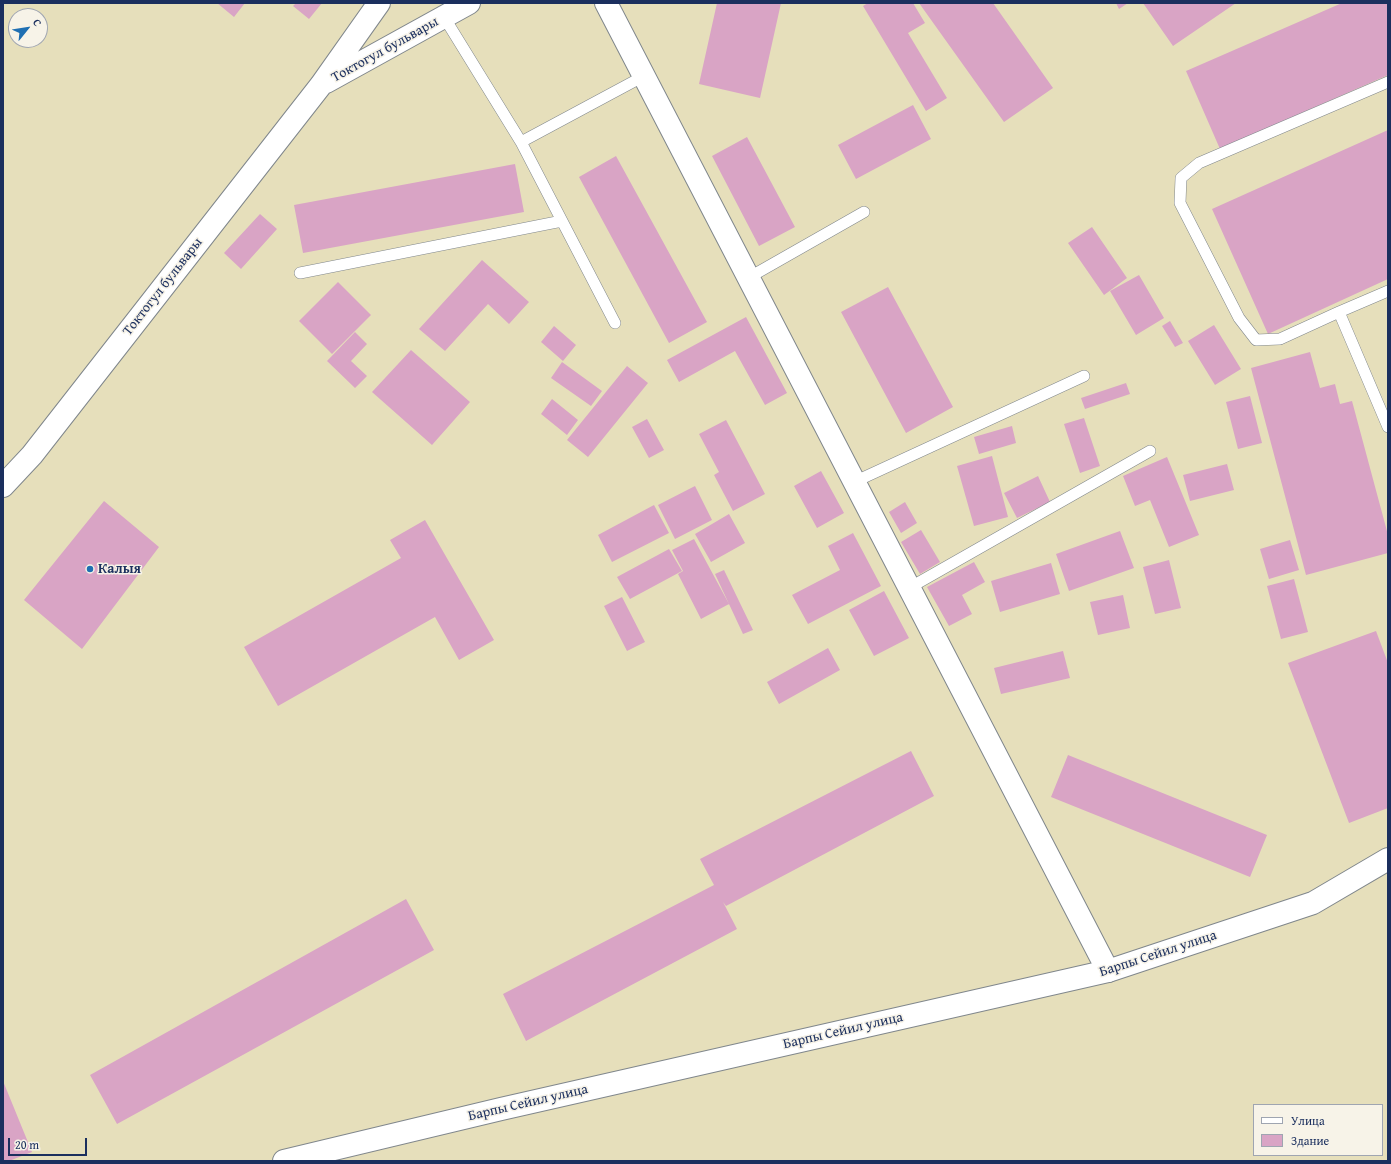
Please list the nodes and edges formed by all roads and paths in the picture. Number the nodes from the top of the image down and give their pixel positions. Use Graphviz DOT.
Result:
graph roads {
  1 [pos="379,3"];
  2 [pos="469,3"];
  3 [pos="606,3"];
  4 [pos="444,17"];
  5 [pos="644,76"];
  6 [pos="1388,82"];
  7 [pos="321,85"];
  8 [pos="521,142"];
  9 [pos="864,212"];
  10 [pos="562,221"];
  11 [pos="300,273"];
  12 [pos="748,278"];
  13 [pos="1388,290"];
  14 [pos="1340,312"];
  15 [pos="615,323"];
  16 [pos="1084,376"];
  17 [pos="1385,414"];
  18 [pos="1388,427"];
  19 [pos="1150,451"];
  20 [pos="854,482"];
  21 [pos="3,486"];
  22 [pos="909,588"];
  23 [pos="1388,859"];
  24 [pos="1108,971"];
  25 [pos="284,1161"];
  1 -- 7 [label="street, Токтогул бульвары"];
  2 -- 4 [label="street, Токтогул бульвары"];
  3 -- 5 [label="street"];
  4 -- 7 [label="street, Токтогул бульвары"];
  4 -- 8 [label="lane"];
  5 -- 8 [label="lane"];
  5 -- 12 [label="street"];
  6 -- 14 [label="lane"];
  7 -- 21 [label="street, Токтогул бульвары"];
  8 -- 10 [label="lane"];
  9 -- 12 [label="lane"];
  10 -- 11 [label="lane"];
  10 -- 15 [label="lane"];
  12 -- 20 [label="street"];
  13 -- 14 [label="lane"];
  14 -- 17 [label="lane"];
  16 -- 20 [label="lane"];
  17 -- 18 [label="lane"];
  19 -- 22 [label="lane"];
  20 -- 22 [label="street"];
  22 -- 24 [label="street"];
  23 -- 24 [label="street, Барпы Сейил улица"];
  24 -- 25 [label="street, Барпы Сейил улица"];
}
